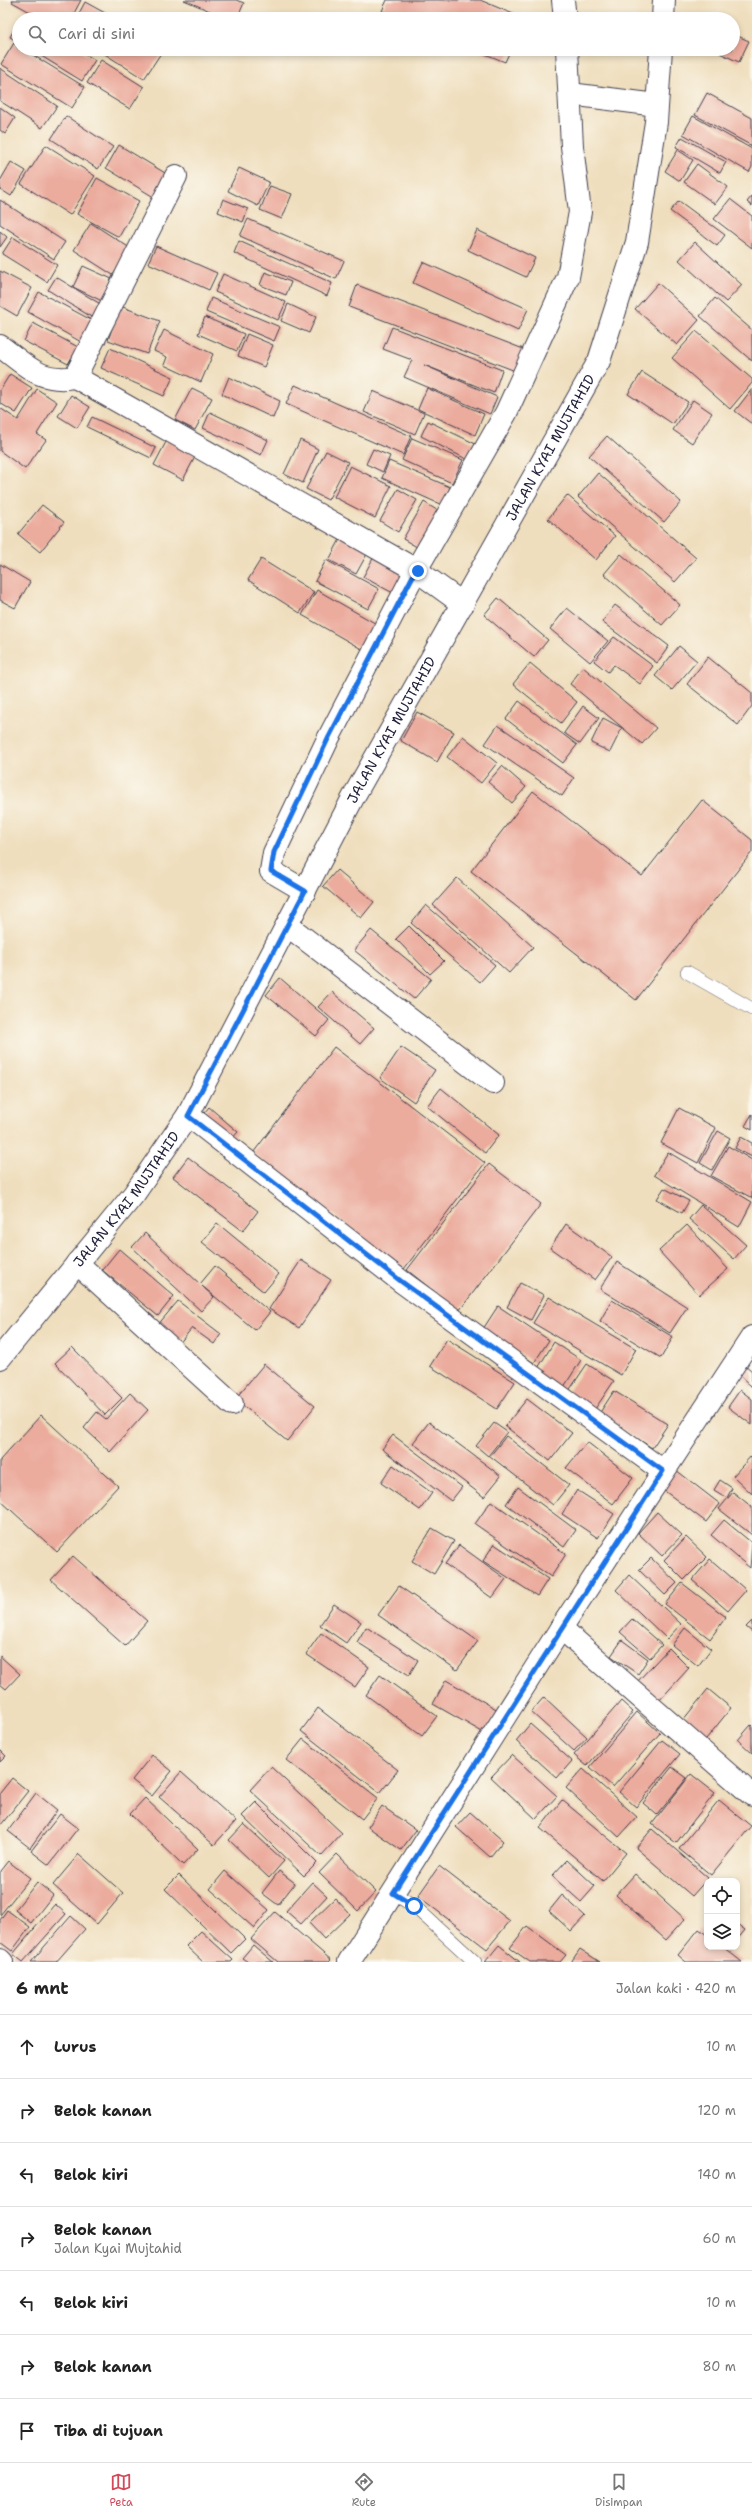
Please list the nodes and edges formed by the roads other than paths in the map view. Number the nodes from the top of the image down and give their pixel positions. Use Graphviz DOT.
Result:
graph roads {
  1 [pos="563,0"];
  2 [pos="664,0"];
  3 [pos="564,12"];
  4 [pos="663,12"];
  5 [pos="568,56"];
  6 [pos="660,56"];
  7 [pos="575,95"];
  8 [pos="657,105"];
  9 [pos="176,176"];
  10 [pos="0,346"];
  11 [pos="75,376"];
  12 [pos="417,570"];
  13 [pos="458,601"];
  14 [pos="293,885"];
  15 [pos="287,925"];
  16 [pos="687,972"];
  17 [pos="752,1009"];
  18 [pos="493,1084"];
  19 [pos="188,1116"];
  20 [pos="77,1263"];
  21 [pos="752,1337"];
  22 [pos="0,1358"];
  23 [pos="232,1404"];
  24 [pos="663,1471"];
  25 [pos="561,1628"];
  26 [pos="752,1796"];
  27 [pos="393,1893"];
  28 [pos="0,1960"];
  29 [pos="2,1962"];
  30 [pos="349,1962"];
  31 [pos="475,1962"];
  1 -- 3 [label="street"];
  2 -- 4 [label="street"];
  5 -- 7 [label="street"];
  6 -- 8 [label="street, JALAN KYAI MUJTAHID"];
  7 -- 8 [label="street"];
  7 -- 12 [label="street"];
  8 -- 13 [label="street, JALAN KYAI MUJTAHID"];
  9 -- 11 [label="street"];
  10 -- 11 [label="street"];
  11 -- 12 [label="street"];
  12 -- 13 [label="street"];
  12 -- 14 [label="street"];
  13 -- 14 [label="street, JALAN KYAI MUJTAHID"];
  14 -- 15 [label="street, JALAN KYAI MUJTAHID"];
  15 -- 18 [label="street"];
  15 -- 19 [label="street, JALAN KYAI MUJTAHID"];
  16 -- 17 [label="lane"];
  19 -- 20 [label="street, JALAN KYAI MUJTAHID"];
  19 -- 24 [label="street"];
  20 -- 22 [label="street, JALAN KYAI MUJTAHID"];
  20 -- 23 [label="street"];
  21 -- 24 [label="street"];
  24 -- 25 [label="street"];
  25 -- 26 [label="street"];
  25 -- 27 [label="street"];
  27 -- 30 [label="street"];
  27 -- 31 [label="lane"];
  28 -- 29 [label="street"];
}
